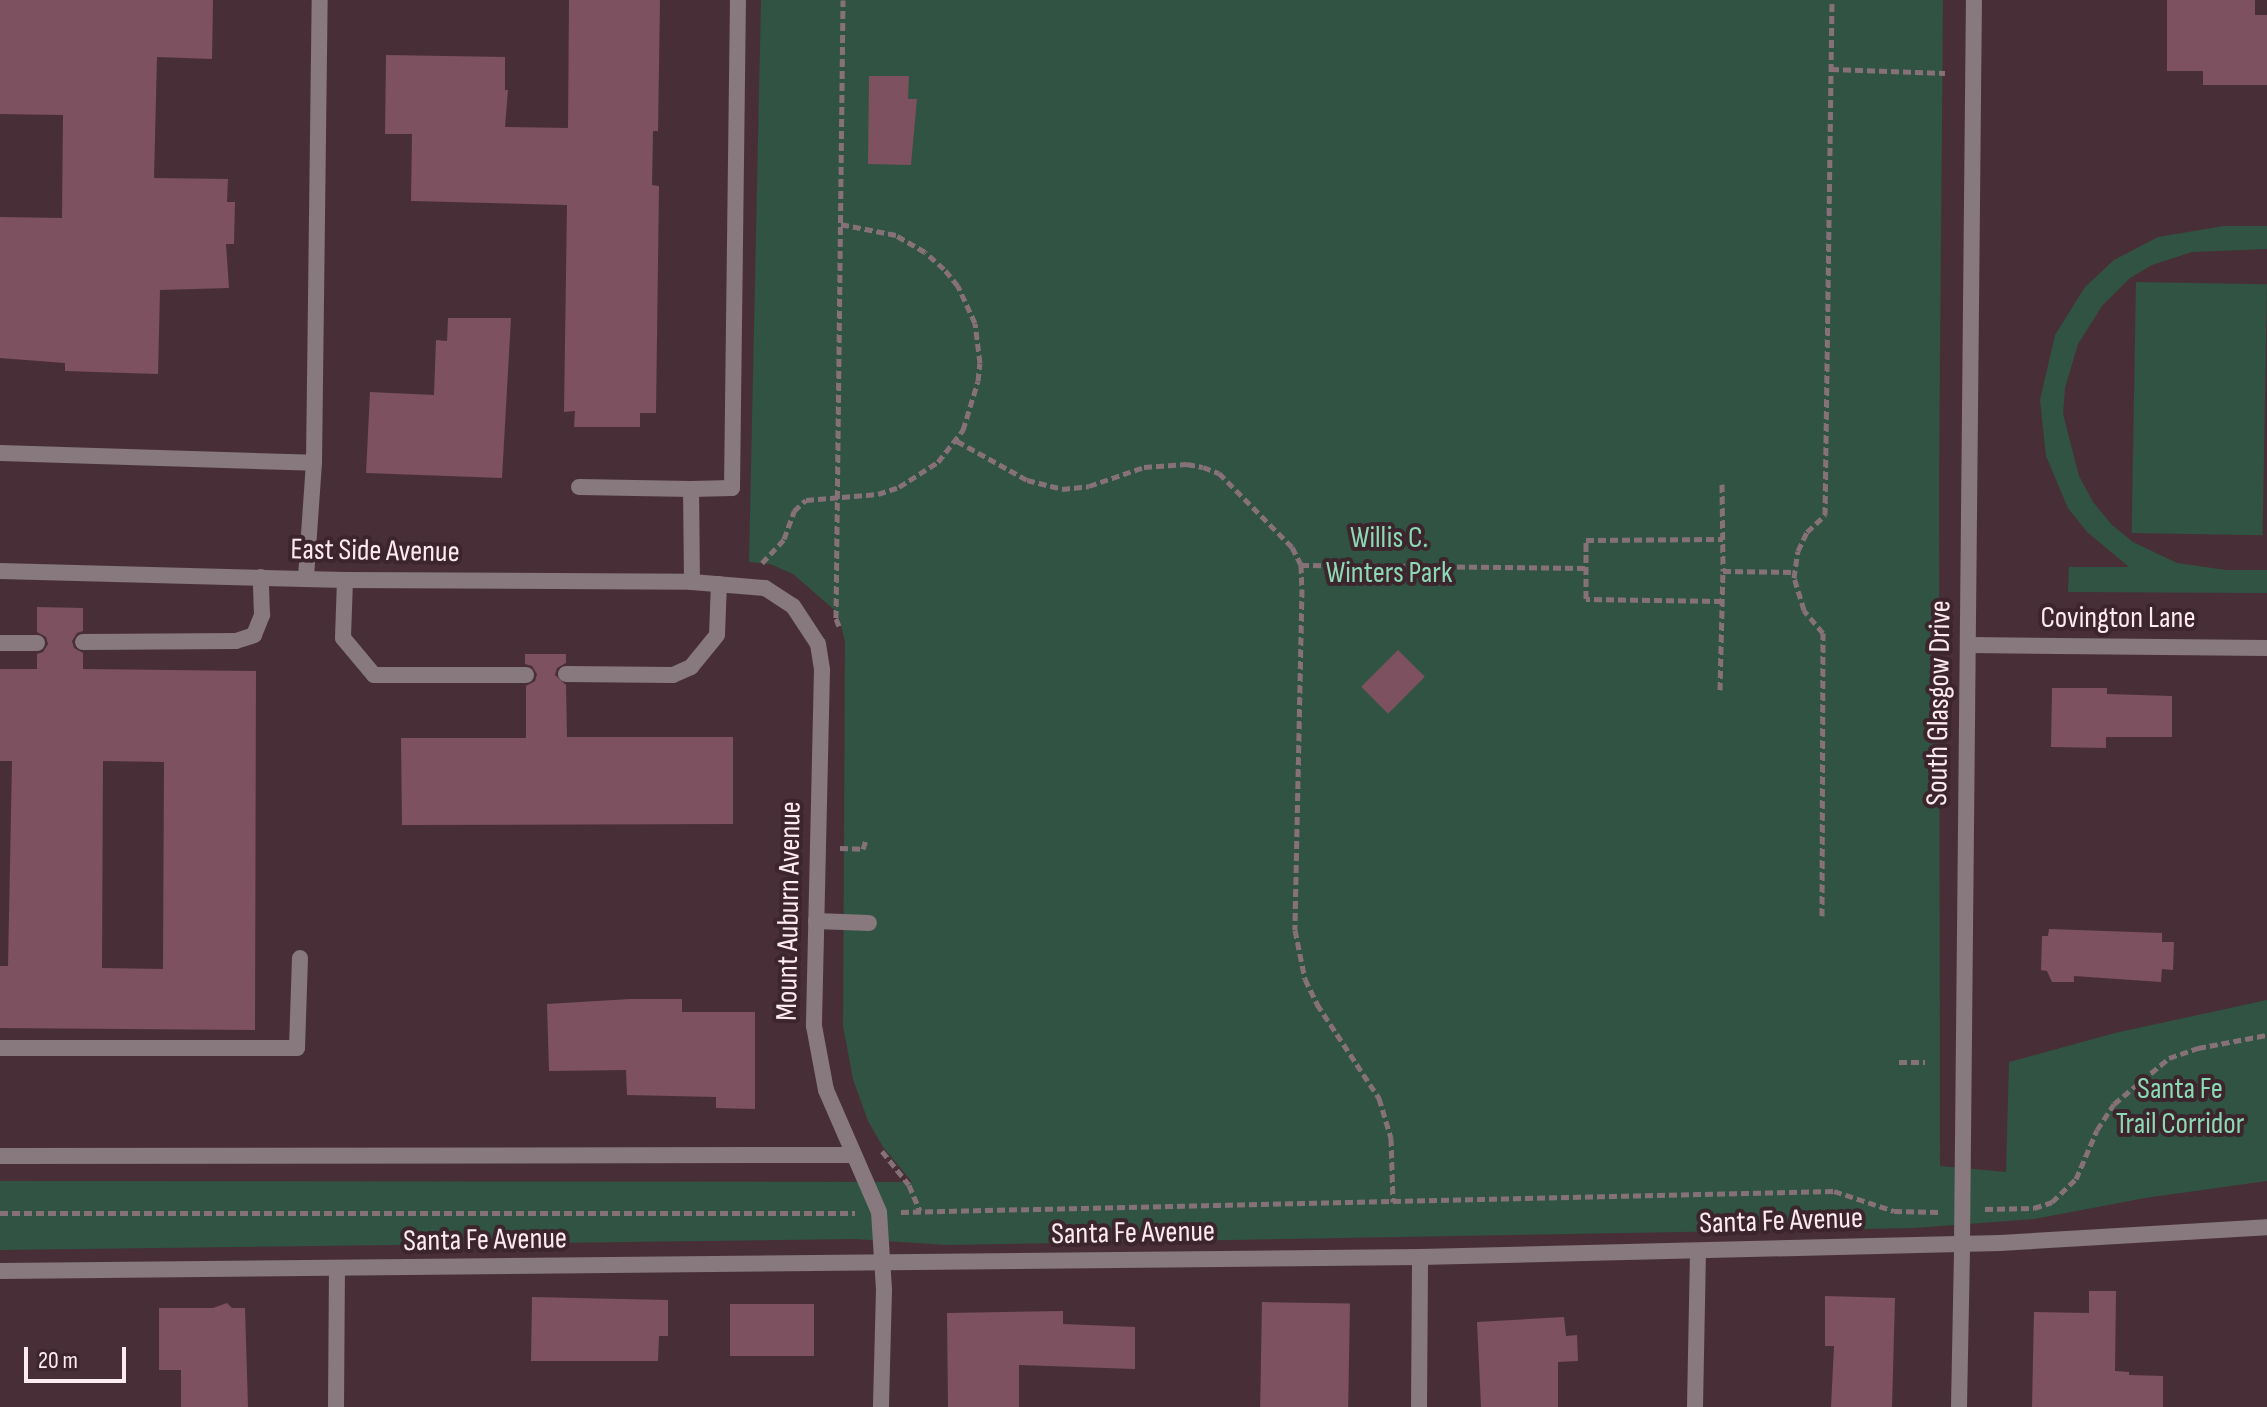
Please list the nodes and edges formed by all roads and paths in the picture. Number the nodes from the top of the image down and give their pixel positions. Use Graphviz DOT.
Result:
graph roads {
  1 [pos="320,0"];
  2 [pos="738,0"];
  3 [pos="843,0"];
  4 [pos="1832,0"];
  5 [pos="1974,0"];
  6 [pos="1831,69"];
  7 [pos="1945,73"];
  8 [pos="840,224"];
  9 [pos="957,441"];
  10 [pos="0,453"];
  11 [pos="314,463"];
  12 [pos="1722,484"];
  13 [pos="579,487"];
  14 [pos="691,489"];
  15 [pos="839,496"];
  16 [pos="1723,539"];
  17 [pos="1301,565"];
  18 [pos="769,567"];
  19 [pos="1586,568"];
  20 [pos="0,571"];
  21 [pos="1723,571"];
  22 [pos="1794,572"];
  23 [pos="261,577"];
  24 [pos="306,577"];
  25 [pos="345,580"];
  26 [pos="692,582"];
  27 [pos="719,584"];
  28 [pos="748,586"];
  29 [pos="1722,601"];
  30 [pos="829,610"];
  31 [pos="836,618"];
  32 [pos="841,631"];
  33 [pos="83,642"];
  34 [pos="0,643"];
  35 [pos="37,643"];
  36 [pos="1969,645"];
  37 [pos="2267,648"];
  38 [pos="566,674"];
  39 [pos="526,675"];
  40 [pos="1720,690"];
  41 [pos="839,833"];
  42 [pos="866,840"];
  43 [pos="839,848"];
  44 [pos="839,863"];
  45 [pos="1822,916"];
  46 [pos="816,921"];
  47 [pos="869,923"];
  48 [pos="300,958"];
  49 [pos="2267,1035"];
  50 [pos="0,1048"];
  51 [pos="1899,1062"];
  52 [pos="1925,1062"];
  53 [pos="874,1141"];
  54 [pos="854,1155"];
  55 [pos="0,1156"];
  56 [pos="1393,1202"];
  57 [pos="1991,1209"];
  58 [pos="920,1211"];
  59 [pos="906,1212"];
  60 [pos="1939,1212"];
  61 [pos="0,1213"];
  62 [pos="854,1213"];
  63 [pos="2267,1227"];
  64 [pos="1962,1244"];
  65 [pos="1698,1251"];
  66 [pos="1420,1257"];
  67 [pos="883,1263"];
  68 [pos="337,1270"];
  69 [pos="0,1271"];
  70 [pos="336,1407"];
  71 [pos="881,1407"];
  72 [pos="1419,1407"];
  73 [pos="1695,1407"];
  74 [pos="1959,1407"];
  1 -- 11 [label="street"];
  2 -- 14 [label="street"];
  3 -- 8 [label="path"];
  4 -- 6 [label="path"];
  5 -- 36 [label="street, South Glasgow Drive"];
  6 -- 7 [label="path"];
  6 -- 22 [label="path"];
  8 -- 9 [label="path"];
  8 -- 15 [label="path"];
  9 -- 15 [label="path"];
  9 -- 17 [label="path"];
  10 -- 11 [label="street"];
  11 -- 24 [label="street"];
  12 -- 16 [label="path"];
  13 -- 14 [label="street"];
  14 -- 26 [label="street"];
  15 -- 18 [label="path"];
  15 -- 31 [label="path"];
  16 -- 19 [label="path"];
  16 -- 21 [label="path"];
  17 -- 19 [label="path"];
  17 -- 56 [label="path"];
  19 -- 29 [label="path"];
  20 -- 23 [label="street, East Side Avenue"];
  21 -- 22 [label="path"];
  21 -- 29 [label="path"];
  22 -- 45 [label="path"];
  23 -- 24 [label="street, East Side Avenue"];
  23 -- 33 [label="street"];
  24 -- 25 [label="street, East Side Avenue"];
  25 -- 26 [label="street, East Side Avenue"];
  25 -- 39 [label="street"];
  26 -- 27 [label="street, East Side Avenue"];
  27 -- 28 [label="street, East Side Avenue"];
  27 -- 38 [label="street"];
  28 -- 46 [label="street, Mount Auburn Avenue"];
  29 -- 40 [label="path"];
  30 -- 31 [label="path"];
  31 -- 32 [label="path"];
  34 -- 35 [label="street"];
  36 -- 37 [label="street, Covington Lane"];
  36 -- 64 [label="street, South Glasgow Drive"];
  41 -- 43 [label="path"];
  42 -- 43 [label="path"];
  43 -- 44 [label="path"];
  46 -- 47 [label="street"];
  46 -- 54 [label="street, Mount Auburn Avenue"];
  48 -- 50 [label="street"];
  49 -- 57 [label="path"];
  51 -- 52 [label="path"];
  53 -- 58 [label="path"];
  54 -- 55 [label="street"];
  54 -- 67 [label="street, Mount Auburn Avenue"];
  56 -- 58 [label="path"];
  56 -- 60 [label="path"];
  58 -- 59 [label="path"];
  61 -- 62 [label="path"];
  63 -- 64 [label="street, Santa Fe Avenue"];
  64 -- 65 [label="street, Santa Fe Avenue"];
  64 -- 74 [label="street, South Glasgow Drive"];
  65 -- 66 [label="street, Santa Fe Avenue"];
  65 -- 73 [label="street"];
  66 -- 67 [label="street, Santa Fe Avenue"];
  66 -- 72 [label="street"];
  67 -- 68 [label="street, Santa Fe Avenue"];
  67 -- 71 [label="street, Mount Auburn Avenue"];
  68 -- 69 [label="street, Santa Fe Avenue"];
  68 -- 70 [label="street"];
}
